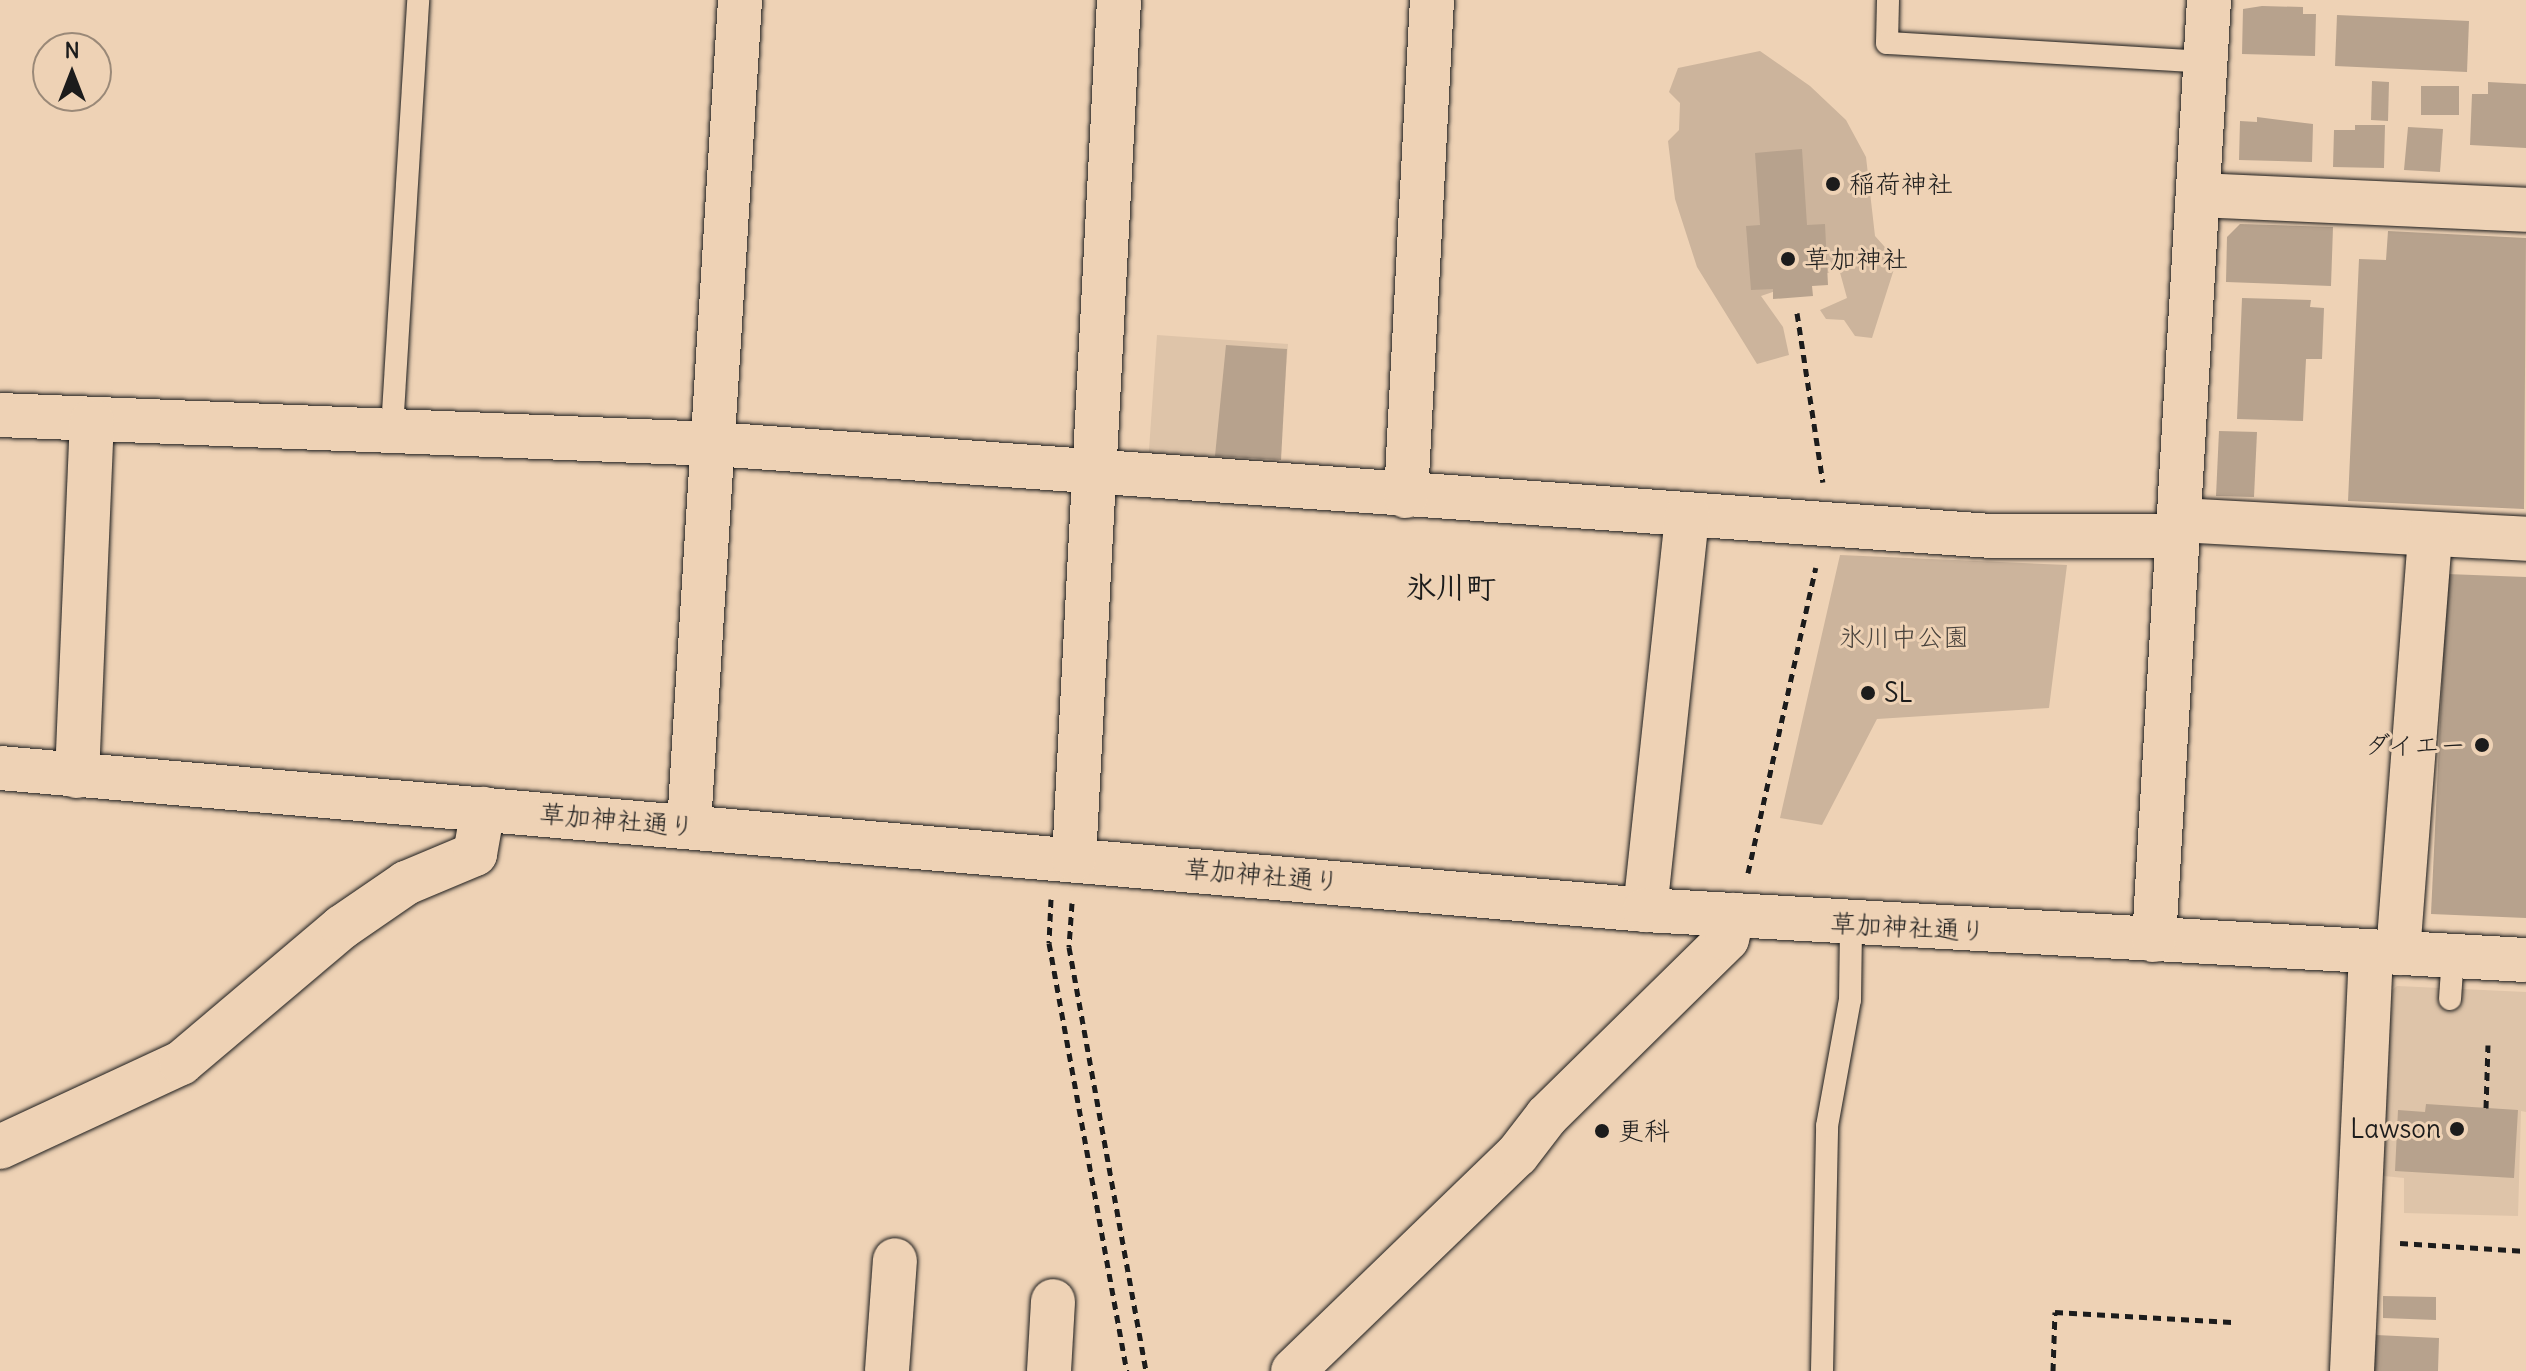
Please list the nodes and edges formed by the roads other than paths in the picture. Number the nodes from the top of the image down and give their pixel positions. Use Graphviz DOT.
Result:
graph roads {
  1 [pos="418,0"];
  2 [pos="740,0"];
  3 [pos="1119,0"];
  4 [pos="1432,0"];
  5 [pos="1888,0"];
  6 [pos="2209,0"];
  7 [pos="2206,62"];
  8 [pos="2198,195"];
  9 [pos="2526,210"];
  10 [pos="0,415"];
  11 [pos="92,421"];
  12 [pos="392,429"];
  13 [pos="714,444"];
  14 [pos="1091,472"];
  15 [pos="1406,496"];
  16 [pos="1687,514"];
  17 [pos="2178,528"];
  18 [pos="2430,534"];
  19 [pos="2526,539"];
  20 [pos="0,768"];
  21 [pos="77,776"];
  22 [pos="483,809"];
  23 [pos="689,825"];
  24 [pos="1073,877"];
  25 [pos="1739,900"];
  26 [pos="1645,910"];
  27 [pos="1851,925"];
  28 [pos="2154,940"];
  29 [pos="2385,953"];
  30 [pos="2453,956"];
  31 [pos="2526,960"];
  32 [pos="2450,999"];
  33 [pos="0,1147"];
  34 [pos="895,1260"];
  35 [pos="1053,1301"];
  36 [pos="887,1371"];
  37 [pos="1049,1371"];
  38 [pos="1293,1371"];
  39 [pos="1822,1371"];
  40 [pos="2352,1371"];
  1 -- 12 [label="lane"];
  2 -- 13 [label="street"];
  3 -- 14 [label="street"];
  4 -- 15 [label="street"];
  5 -- 7 [label="lane"];
  6 -- 7 [label="street"];
  7 -- 8 [label="street"];
  8 -- 9 [label="street"];
  8 -- 17 [label="street"];
  10 -- 11 [label="street"];
  11 -- 12 [label="street"];
  11 -- 21 [label="street"];
  12 -- 13 [label="street"];
  13 -- 14 [label="street"];
  13 -- 23 [label="street"];
  14 -- 15 [label="street"];
  14 -- 24 [label="street"];
  15 -- 16 [label="street"];
  16 -- 17 [label="street"];
  16 -- 26 [label="street"];
  17 -- 18 [label="street"];
  17 -- 28 [label="street"];
  18 -- 19 [label="street"];
  18 -- 29 [label="street"];
  20 -- 21 [label="street, 草加神社通り"];
  21 -- 22 [label="street, 草加神社通り"];
  22 -- 23 [label="street, 草加神社通り"];
  22 -- 33 [label="street"];
  23 -- 24 [label="street, 草加神社通り"];
  24 -- 26 [label="street, 草加神社通り"];
  25 -- 26 [label="street, 草加神社通り"];
  25 -- 27 [label="street, 草加神社通り"];
  25 -- 38 [label="street"];
  27 -- 28 [label="street, 草加神社通り"];
  27 -- 39 [label="lane"];
  28 -- 29 [label="street, 草加神社通り"];
  29 -- 30 [label="street, 草加神社通り"];
  29 -- 40 [label="street"];
  30 -- 31 [label="street, 草加神社通り"];
  30 -- 32 [label="lane"];
  34 -- 36 [label="street"];
  35 -- 37 [label="street"];
}
